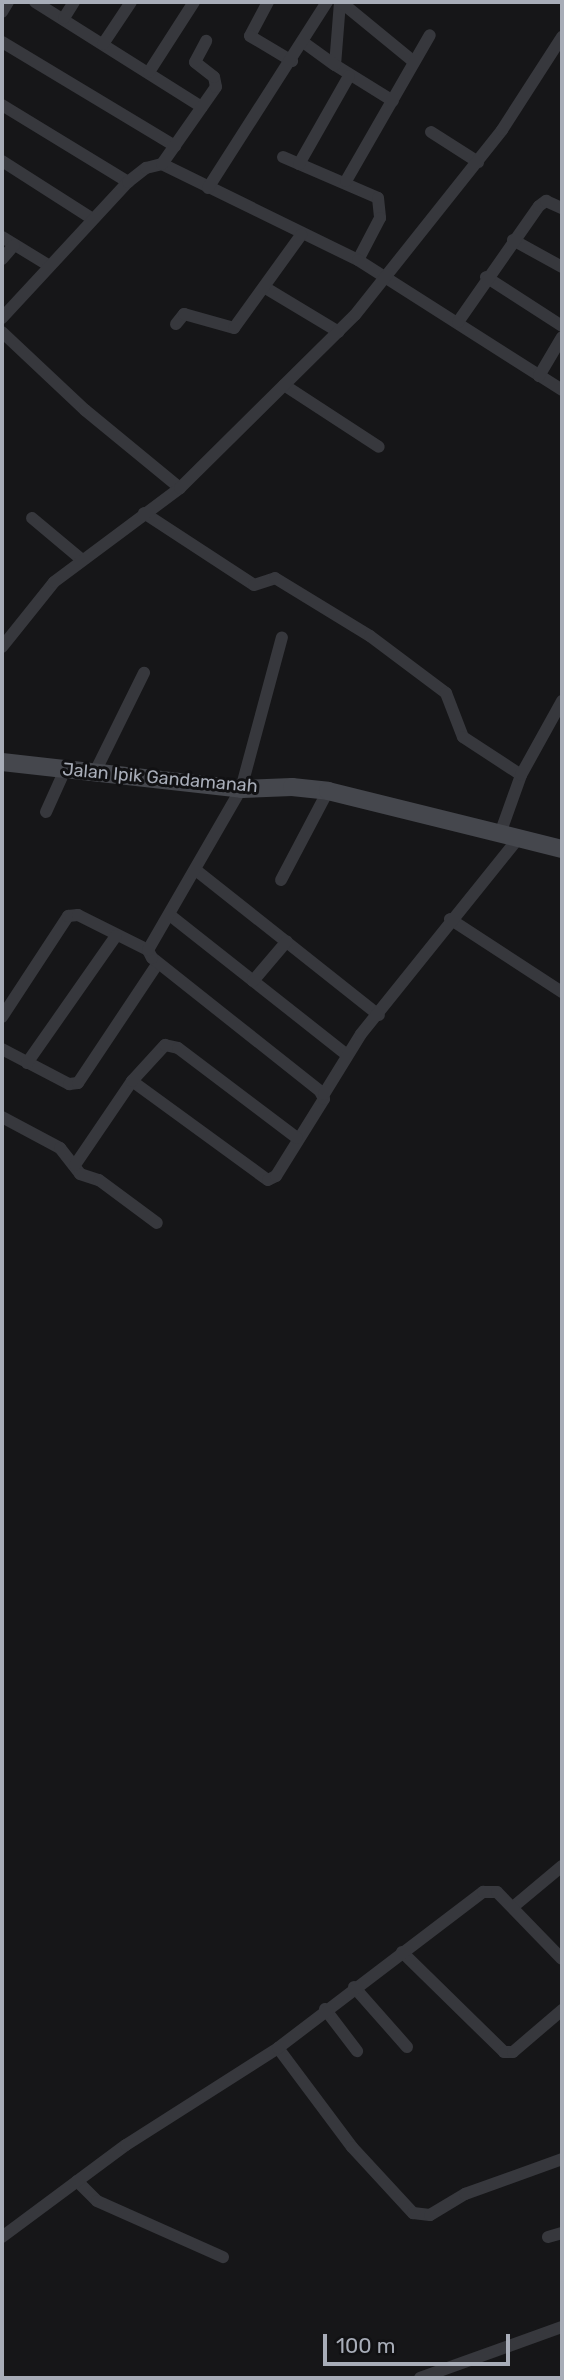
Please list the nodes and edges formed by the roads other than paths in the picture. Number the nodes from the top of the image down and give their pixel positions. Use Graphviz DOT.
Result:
graph roads {
  1 [pos="8,2"];
  2 [pos="35,2"];
  3 [pos="74,2"];
  4 [pos="131,2"];
  5 [pos="194,2"];
  6 [pos="268,2"];
  7 [pos="327,2"];
  8 [pos="340,2"];
  9 [pos="2,12"];
  10 [pos="64,18"];
  11 [pos="430,35"];
  12 [pos="562,37"];
  13 [pos="206,41"];
  14 [pos="2,42"];
  15 [pos="303,42"];
  16 [pos="103,44"];
  17 [pos="292,61"];
  18 [pos="414,62"];
  19 [pos="335,65"];
  20 [pos="149,72"];
  21 [pos="349,76"];
  22 [pos="393,101"];
  23 [pos="2,105"];
  24 [pos="202,107"];
  25 [pos="431,132"];
  26 [pos="175,146"];
  27 [pos="282,157"];
  28 [pos="2,162"];
  29 [pos="478,162"];
  30 [pos="299,163"];
  31 [pos="162,164"];
  32 [pos="128,181"];
  33 [pos="346,181"];
  34 [pos="208,188"];
  35 [pos="562,208"];
  36 [pos="91,218"];
  37 [pos="301,235"];
  38 [pos="2,237"];
  39 [pos="513,240"];
  40 [pos="14,245"];
  41 [pos="2,259"];
  42 [pos="358,260"];
  43 [pos="48,265"];
  44 [pos="562,267"];
  45 [pos="383,276"];
  46 [pos="486,277"];
  47 [pos="264,287"];
  48 [pos="2,318"];
  49 [pos="458,322"];
  50 [pos="176,324"];
  51 [pos="562,326"];
  52 [pos="2,332"];
  53 [pos="339,332"];
  54 [pos="562,337"];
  55 [pos="539,376"];
  56 [pos="285,385"];
  57 [pos="562,390"];
  58 [pos="379,447"];
  59 [pos="180,488"];
  60 [pos="144,513"];
  61 [pos="32,517"];
  62 [pos="81,559"];
  63 [pos="282,637"];
  64 [pos="2,646"];
  65 [pos="144,673"];
  66 [pos="562,701"];
  67 [pos="2,762"];
  68 [pos="65,770"];
  69 [pos="94,774"];
  70 [pos="521,775"];
  71 [pos="241,789"];
  72 [pos="328,791"];
  73 [pos="46,812"];
  74 [pos="509,835"];
  75 [pos="562,849"];
  76 [pos="197,871"];
  77 [pos="281,880"];
  78 [pos="171,916"];
  79 [pos="450,919"];
  80 [pos="116,936"];
  81 [pos="287,942"];
  82 [pos="148,950"];
  83 [pos="158,963"];
  84 [pos="253,981"];
  85 [pos="562,992"];
  86 [pos="379,1015"];
  87 [pos="2,1017"];
  88 [pos="2,1049"];
  89 [pos="346,1054"];
  90 [pos="27,1063"];
  91 [pos="132,1082"];
  92 [pos="324,1094"];
  93 [pos="2,1117"];
  94 [pos="297,1138"];
  95 [pos="75,1165"];
  96 [pos="157,1223"];
  97 [pos="562,1866"];
  98 [pos="513,1907"];
  99 [pos="402,1952"];
  100 [pos="562,1959"];
  101 [pos="354,1987"];
  102 [pos="325,2009"];
  103 [pos="562,2010"];
  104 [pos="407,2047"];
  105 [pos="278,2048"];
  106 [pos="357,2052"];
  107 [pos="562,2159"];
  108 [pos="77,2181"];
  109 [pos="562,2233"];
  110 [pos="2,2237"];
  111 [pos="548,2237"];
  112 [pos="223,2257"];
  113 [pos="562,2327"];
  114 [pos="420,2378"];
  1 -- 9 [label="street"];
  2 -- 10 [label="street"];
  3 -- 10 [label="street"];
  4 -- 16 [label="street"];
  5 -- 20 [label="street"];
  6 -- 17 [label="street"];
  7 -- 15 [label="street"];
  8 -- 18 [label="street"];
  8 -- 19 [label="street"];
  10 -- 16 [label="street"];
  11 -- 18 [label="street"];
  12 -- 29 [label="street"];
  13 -- 24 [label="street"];
  14 -- 26 [label="street"];
  15 -- 17 [label="street"];
  15 -- 19 [label="street"];
  16 -- 20 [label="street"];
  17 -- 34 [label="street"];
  18 -- 22 [label="street"];
  19 -- 21 [label="street"];
  20 -- 24 [label="street"];
  21 -- 22 [label="street"];
  21 -- 30 [label="street"];
  22 -- 33 [label="street"];
  23 -- 32 [label="street"];
  24 -- 26 [label="street"];
  25 -- 29 [label="street"];
  26 -- 31 [label="street"];
  27 -- 30 [label="street"];
  28 -- 36 [label="street"];
  29 -- 45 [label="street"];
  30 -- 33 [label="street"];
  31 -- 32 [label="street"];
  31 -- 34 [label="street"];
  32 -- 36 [label="street"];
  33 -- 42 [label="street"];
  34 -- 37 [label="street"];
  35 -- 39 [label="street"];
  36 -- 43 [label="street"];
  37 -- 42 [label="street"];
  37 -- 47 [label="street"];
  38 -- 40 [label="street"];
  39 -- 44 [label="street"];
  39 -- 46 [label="street"];
  40 -- 41 [label="street"];
  40 -- 43 [label="street"];
  42 -- 45 [label="street"];
  43 -- 48 [label="street"];
  45 -- 49 [label="street"];
  45 -- 53 [label="street"];
  46 -- 49 [label="street"];
  46 -- 51 [label="street"];
  47 -- 50 [label="street"];
  47 -- 53 [label="street"];
  49 -- 55 [label="street"];
  52 -- 59 [label="street"];
  53 -- 56 [label="street"];
  54 -- 55 [label="street"];
  55 -- 57 [label="street"];
  56 -- 58 [label="street"];
  56 -- 59 [label="street"];
  59 -- 60 [label="street"];
  60 -- 62 [label="street"];
  60 -- 70 [label="street"];
  61 -- 62 [label="street"];
  62 -- 64 [label="street"];
  63 -- 71 [label="street"];
  65 -- 69 [label="street"];
  66 -- 70 [label="street"];
  67 -- 68 [label="street, Jalan Ipik Gandamanah"];
  68 -- 69 [label="street, Jalan Ipik Gandamanah"];
  68 -- 73 [label="street"];
  69 -- 71 [label="street, Jalan Ipik Gandamanah"];
  70 -- 74 [label="street"];
  71 -- 72 [label="street, Jalan Ipik Gandamanah"];
  71 -- 76 [label="street"];
  72 -- 74 [label="street, Jalan Ipik Gandamanah"];
  72 -- 77 [label="street"];
  74 -- 75 [label="street, Jalan Ipik Gandamanah"];
  74 -- 79 [label="street"];
  76 -- 78 [label="street"];
  76 -- 81 [label="street"];
  78 -- 82 [label="street"];
  78 -- 84 [label="street"];
  79 -- 85 [label="street"];
  79 -- 86 [label="street"];
  80 -- 82 [label="street"];
  80 -- 87 [label="street"];
  80 -- 90 [label="street"];
  81 -- 84 [label="street"];
  81 -- 86 [label="street"];
  82 -- 83 [label="street"];
  83 -- 90 [label="street"];
  83 -- 92 [label="street"];
  84 -- 89 [label="street"];
  86 -- 89 [label="street"];
  88 -- 90 [label="street"];
  89 -- 92 [label="street"];
  91 -- 94 [label="street"];
  91 -- 94 [label="street"];
  91 -- 95 [label="street"];
  92 -- 94 [label="street"];
  93 -- 95 [label="street"];
  95 -- 96 [label="street"];
  97 -- 98 [label="street"];
  98 -- 99 [label="street"];
  98 -- 100 [label="street"];
  99 -- 101 [label="street"];
  99 -- 103 [label="street"];
  101 -- 102 [label="street"];
  101 -- 104 [label="street"];
  102 -- 105 [label="street"];
  102 -- 106 [label="street"];
  105 -- 107 [label="street"];
  105 -- 108 [label="street"];
  108 -- 110 [label="street"];
  108 -- 112 [label="street"];
  109 -- 111 [label="street"];
  113 -- 114 [label="street"];
}
